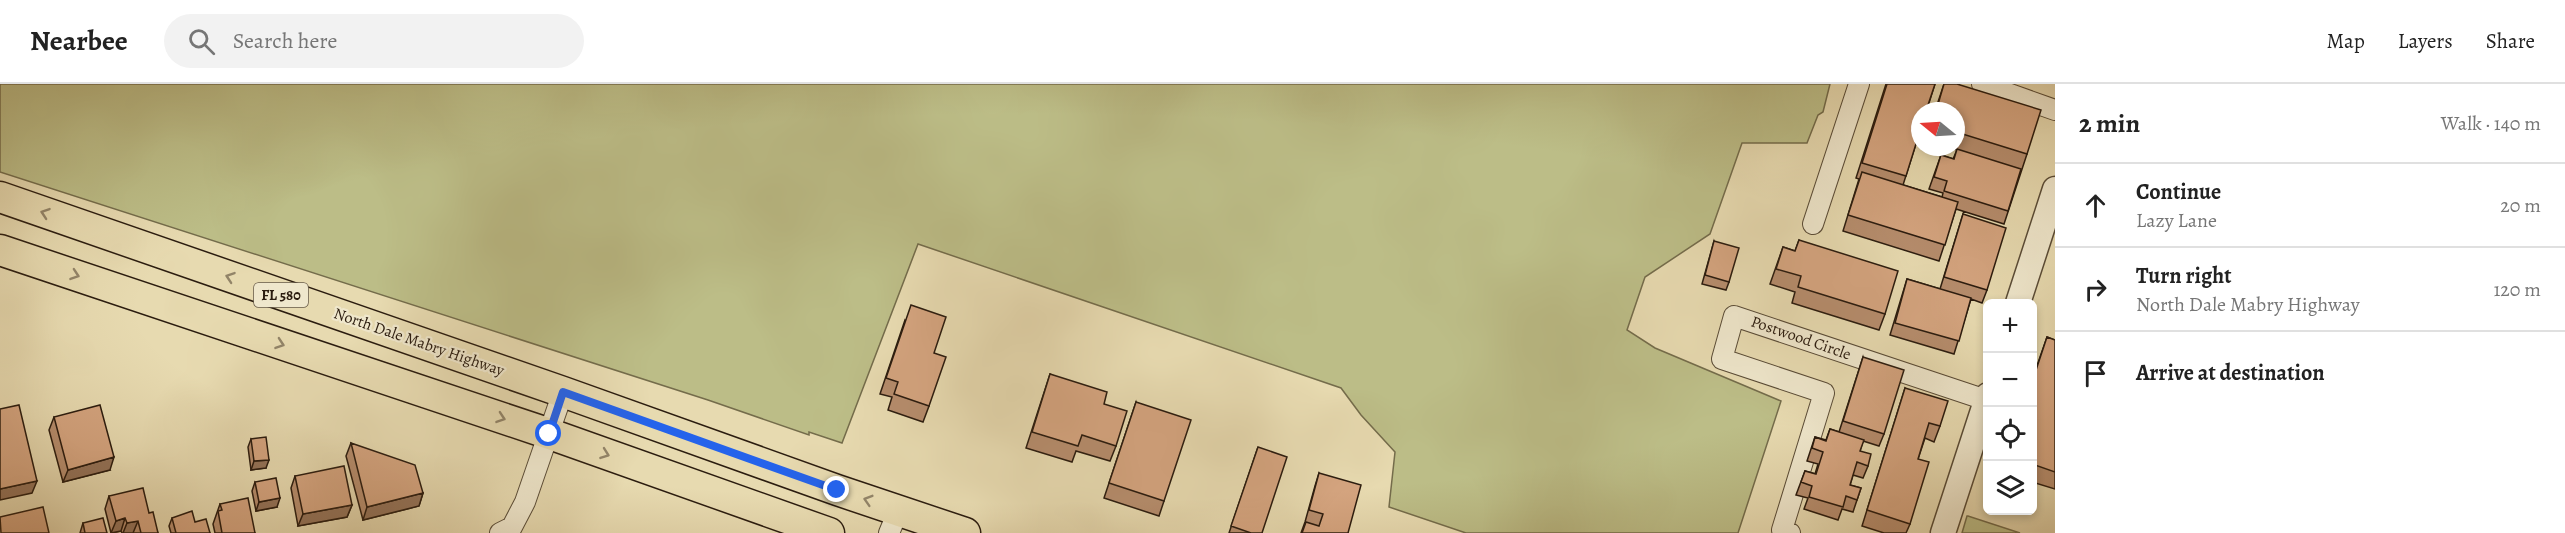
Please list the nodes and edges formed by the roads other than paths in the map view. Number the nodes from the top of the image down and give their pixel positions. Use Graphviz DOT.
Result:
graph roads {
  1 [pos="1859,84"];
  2 [pos="1982,84"];
  3 [pos="2055,110"];
  4 [pos="2055,189"];
  5 [pos="0,197"];
  6 [pos="1813,224"];
  7 [pos="0,250"];
  8 [pos="2019,299"];
  9 [pos="563,392"];
  10 [pos="1983,397"];
  11 [pos="1984,407"];
  12 [pos="549,434"];
  13 [pos="894,521"];
  14 [pos="820,532"];
  15 [pos="500,533"];
  16 [pos="965,533"];
  17 [pos="1790,533"];
  18 [pos="1943,533"];
  1 -- 6 [label="street"];
  2 -- 3 [label="street"];
  4 -- 8 [label="street"];
  9 -- 5 [label="main road, North Dale Mabry Highway / FL 580, one-way"];
  7 -- 12 [label="main road, one-way"];
  9 -- 12 [label="street"];
  13 -- 9 [label="main road, North Dale Mabry Highway / FL 580, one-way"];
  10 -- 17 [label="street, Postwood Circle"];
  11 -- 18 [label="street"];
  12 -- 14 [label="main road, one-way"];
  12 -- 15 [label="street"];
  13 -- 16 [label="main road, FL 580"];
}
